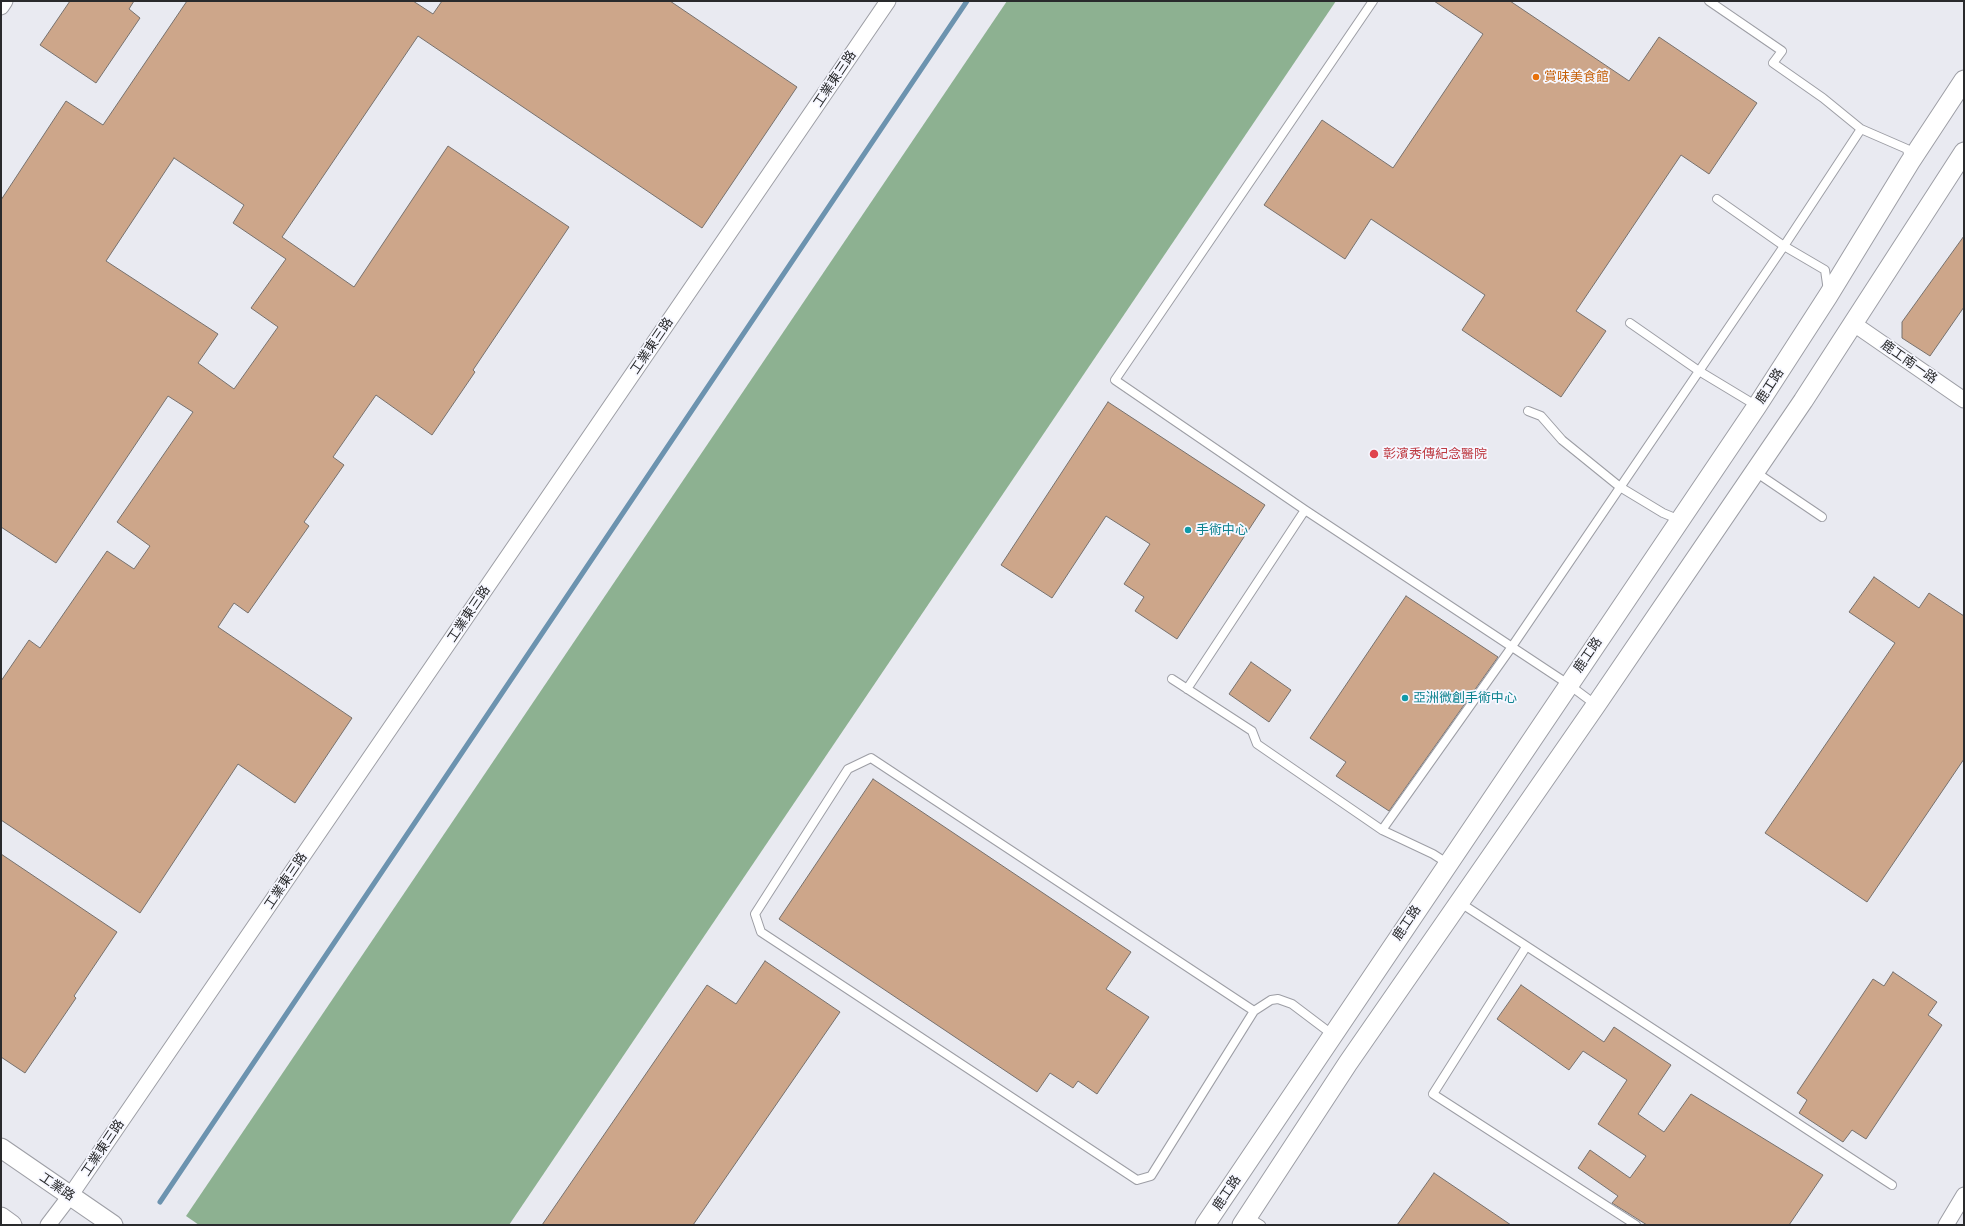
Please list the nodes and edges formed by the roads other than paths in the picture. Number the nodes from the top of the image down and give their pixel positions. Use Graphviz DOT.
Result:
graph roads {
  1 [pos="5,1"];
  2 [pos="888,1"];
  3 [pos="1374,1"];
  4 [pos="1709,1"];
  5 [pos="1,7"];
  6 [pos="1964,80"];
  7 [pos="1861,129"];
  8 [pos="1964,152"];
  9 [pos="1910,162"];
  10 [pos="1717,199"];
  11 [pos="1784,246"];
  12 [pos="1828,296"];
  13 [pos="1630,323"];
  14 [pos="1854,324"];
  15 [pos="1699,371"];
  16 [pos="1964,400"];
  17 [pos="1757,406"];
  18 [pos="1528,411"];
  19 [pos="1754,471"];
  20 [pos="1620,487"];
  21 [pos="1305,510"];
  22 [pos="1822,517"];
  23 [pos="1681,521"];
  24 [pos="1511,648"];
  25 [pos="1172,679"];
  26 [pos="1568,684"];
  27 [pos="1187,689"];
  28 [pos="1596,705"];
  29 [pos="1382,830"];
  30 [pos="1447,863"];
  31 [pos="1458,902"];
  32 [pos="1526,947"];
  33 [pos="1254,1011"];
  34 [pos="1333,1035"];
  35 [pos="1,1148"];
  36 [pos="1892,1185"];
  37 [pos="1964,1195"];
  38 [pos="70,1196"];
  39 [pos="1,1217"];
  40 [pos="1250,1222"];
  41 [pos="12,1225"];
  42 [pos="48,1225"];
  43 [pos="113,1225"];
  44 [pos="1205,1225"];
  45 [pos="1636,1225"];
  46 [pos="1946,1225"];
  1 -- 5 [label="street"];
  2 -- 38 [label="street, 工業東三路"];
  3 -- 21 [label="lane"];
  4 -- 7 [label="lane"];
  6 -- 9 [label="street, 鹿工路"];
  7 -- 9 [label="lane"];
  7 -- 11 [label="lane"];
  8 -- 14 [label="street"];
  9 -- 12 [label="street, 鹿工路"];
  10 -- 11 [label="lane"];
  11 -- 12 [label="lane"];
  11 -- 15 [label="lane"];
  12 -- 17 [label="street, 鹿工路"];
  13 -- 15 [label="lane"];
  14 -- 16 [label="street, 鹿工南一路"];
  14 -- 19 [label="street"];
  15 -- 17 [label="lane"];
  15 -- 20 [label="lane"];
  17 -- 23 [label="street, 鹿工路"];
  18 -- 20 [label="lane"];
  19 -- 22 [label="lane"];
  19 -- 28 [label="street"];
  20 -- 23 [label="lane"];
  20 -- 24 [label="lane"];
  21 -- 24 [label="lane"];
  21 -- 27 [label="lane"];
  23 -- 26 [label="street, 鹿工路"];
  24 -- 26 [label="lane"];
  24 -- 29 [label="lane"];
  25 -- 27 [label="lane"];
  26 -- 28 [label="lane"];
  26 -- 30 [label="street, 鹿工路"];
  27 -- 29 [label="lane"];
  28 -- 31 [label="street"];
  29 -- 30 [label="lane"];
  30 -- 34 [label="street, 鹿工路"];
  31 -- 32 [label="lane"];
  31 -- 40 [label="street"];
  32 -- 36 [label="lane"];
  32 -- 45 [label="lane"];
  33 -- 33 [label="lane"];
  33 -- 34 [label="lane"];
  34 -- 44 [label="street, 鹿工路"];
  35 -- 38 [label="street, 工業路"];
  37 -- 46 [label="street"];
  38 -- 42 [label="street, 工業東三路"];
  38 -- 43 [label="street, 工業路"];
  39 -- 41 [label="street"];
}
